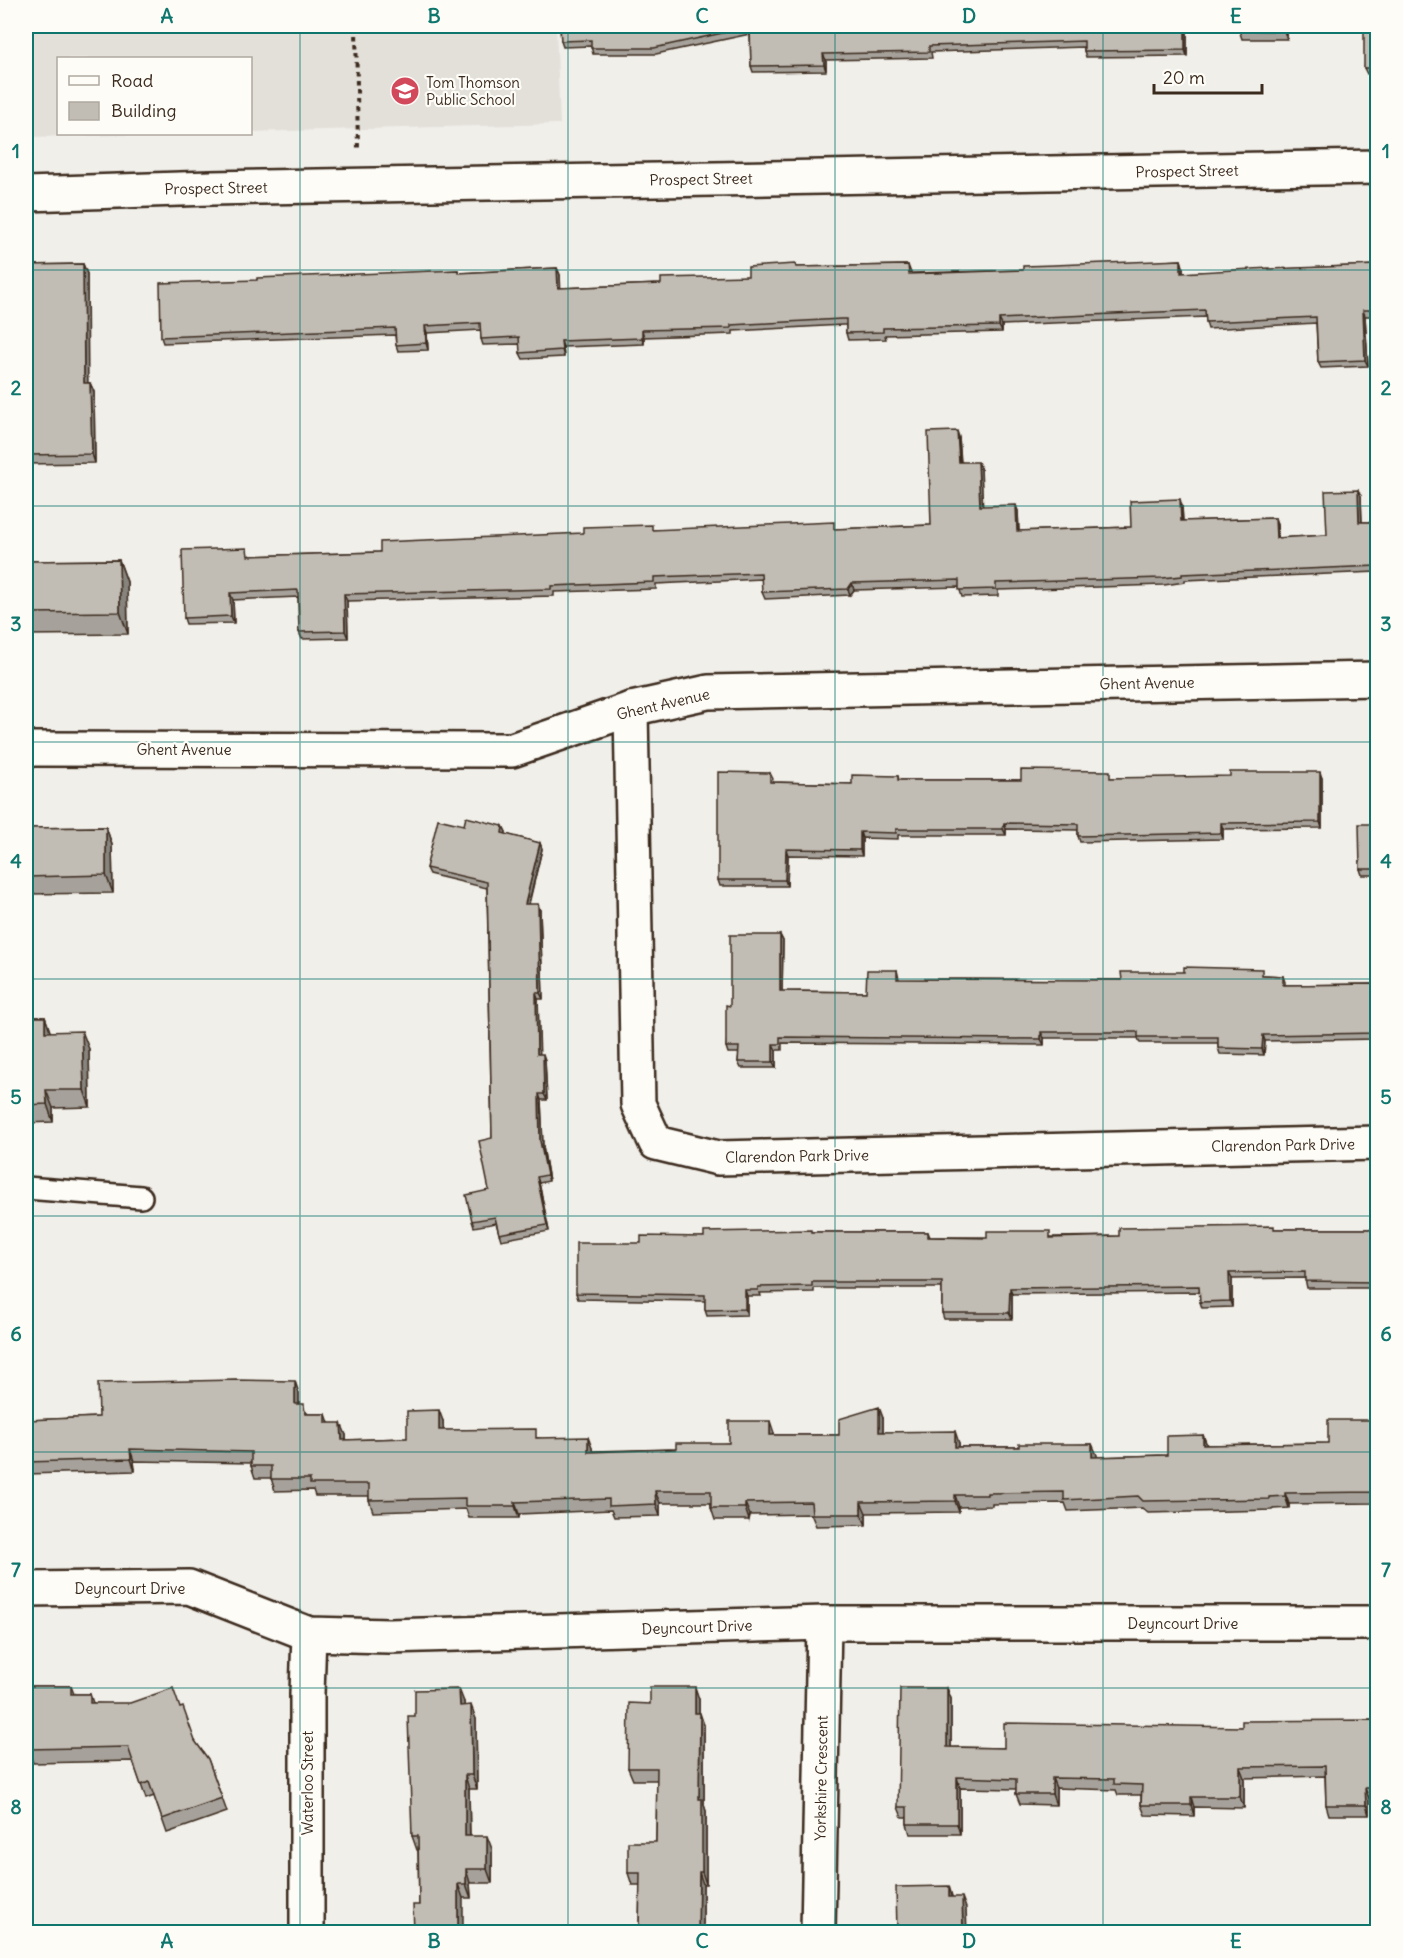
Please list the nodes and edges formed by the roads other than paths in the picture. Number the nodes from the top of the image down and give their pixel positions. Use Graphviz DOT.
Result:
graph roads {
  1 [pos="1377,167"];
  2 [pos="26,194"];
  3 [pos="1377,679"];
  4 [pos="631,709"];
  5 [pos="26,748"];
  6 [pos="1377,1143"];
  7 [pos="26,1188"];
  8 [pos="141,1197"];
  9 [pos="26,1589"];
  10 [pos="824,1623"];
  11 [pos="1377,1623"];
  12 [pos="309,1634"];
  13 [pos="307,1932"];
  14 [pos="818,1932"];
  1 -- 2 [label="street, Prospect Street"];
  3 -- 4 [label="street, Ghent Avenue"];
  4 -- 5 [label="street, Ghent Avenue"];
  4 -- 6 [label="street, Clarendon Park Drive"];
  7 -- 8 [label="lane"];
  9 -- 12 [label="street, Deyncourt Drive"];
  10 -- 11 [label="street, Deyncourt Drive"];
  10 -- 12 [label="street, Deyncourt Drive"];
  10 -- 14 [label="street, Yorkshire Crescent"];
  12 -- 13 [label="street, Waterloo Street"];
}
